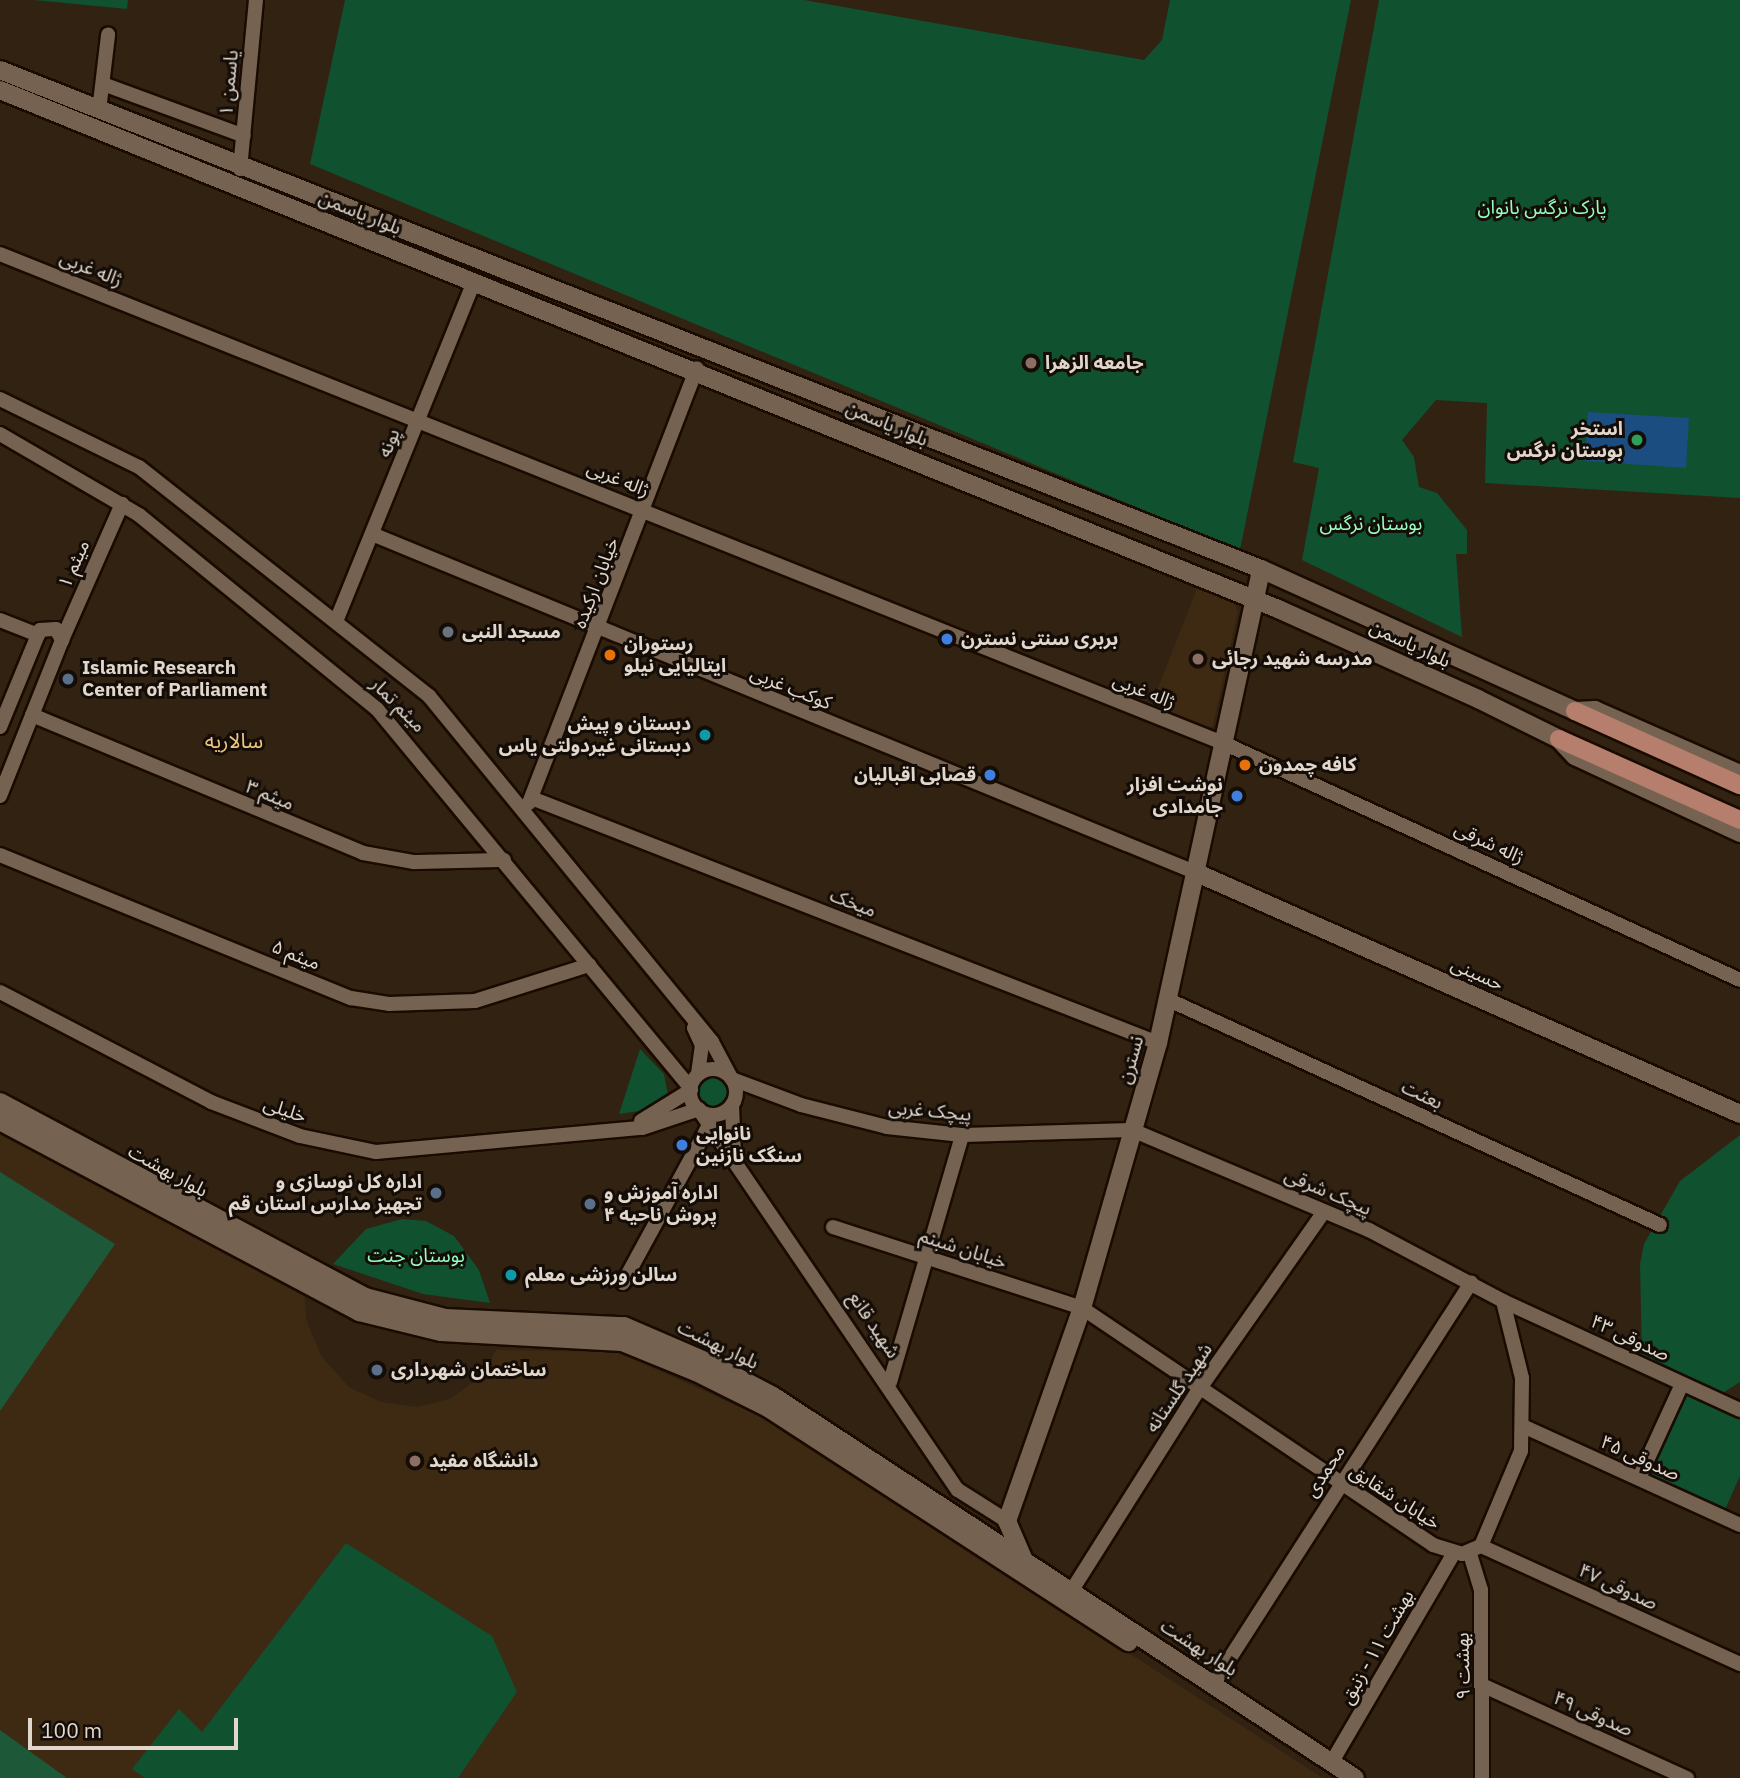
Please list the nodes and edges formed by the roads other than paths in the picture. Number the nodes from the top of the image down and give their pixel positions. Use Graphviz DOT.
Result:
graph roads {
  1 [pos="256,0"];
  2 [pos="108,35"];
  3 [pos="0,70"];
  4 [pos="103,84"];
  5 [pos="0,90"];
  6 [pos="99,111"];
  7 [pos="244,136"];
  8 [pos="237,177"];
  9 [pos="0,254"];
  10 [pos="474,281"];
  11 [pos="697,368"];
  12 [pos="0,399"];
  13 [pos="419,420"];
  14 [pos="0,434"];
  15 [pos="122,504"];
  16 [pos="644,510"];
  17 [pos="372,534"];
  18 [pos="1261,569"];
  19 [pos="1255,599"];
  20 [pos="337,619"];
  21 [pos="0,620"];
  22 [pos="601,628"];
  23 [pos="38,635"];
  24 [pos="62,640"];
  25 [pos="1575,711"];
  26 [pos="32,715"];
  27 [pos="0,727"];
  28 [pos="1559,739"];
  29 [pos="1221,742"];
  30 [pos="1740,774"];
  31 [pos="1740,785"];
  32 [pos="0,796"];
  33 [pos="529,803"];
  34 [pos="1740,820"];
  35 [pos="1740,832"];
  36 [pos="0,855"];
  37 [pos="504,860"];
  38 [pos="1197,873"];
  39 [pos="589,965"];
  40 [pos="1740,980"];
  41 [pos="0,992"];
  42 [pos="672,994"];
  43 [pos="1169,1000"];
  44 [pos="1158,1043"];
  45 [pos="693,1084"];
  46 [pos="733,1088"];
  47 [pos="0,1102"];
  48 [pos="699,1110"];
  49 [pos="1740,1114"];
  50 [pos="0,1121"];
  51 [pos="708,1127"];
  52 [pos="1132,1130"];
  53 [pos="585,1135"];
  54 [pos="962,1135"];
  55 [pos="735,1156"];
  56 [pos="1324,1212"];
  57 [pos="1660,1225"];
  58 [pos="833,1227"];
  59 [pos="930,1258"];
  60 [pos="1471,1282"];
  61 [pos="623,1283"];
  62 [pos="1503,1301"];
  63 [pos="1082,1308"];
  64 [pos="890,1382"];
  65 [pos="1682,1384"];
  66 [pos="1198,1391"];
  67 [pos="1740,1410"];
  68 [pos="1525,1427"];
  69 [pos="1639,1478"];
  70 [pos="1339,1483"];
  71 [pos="957,1490"];
  72 [pos="924,1495"];
  73 [pos="1007,1521"];
  74 [pos="1740,1525"];
  75 [pos="1476,1550"];
  76 [pos="1454,1553"];
  77 [pos="1023,1558"];
  78 [pos="1072,1590"];
  79 [pos="1740,1664"];
  80 [pos="1214,1683"];
  81 [pos="1484,1686"];
  82 [pos="1333,1760"];
  83 [pos="1338,1778"];
  84 [pos="1355,1778"];
  85 [pos="1482,1778"];
  86 [pos="1687,1778"];
  1 -- 7 [label="street, یاسمن ۱"];
  2 -- 4 [label="street"];
  3 -- 6 [label="street, بلوار یاسمن"];
  4 -- 6 [label="street"];
  4 -- 7 [label="street"];
  5 -- 8 [label="street, بلوار یاسمن"];
  6 -- 8 [label="street, بلوار یاسمن"];
  7 -- 8 [label="street, یاسمن ۱"];
  8 -- 10 [label="street, بلوار یاسمن"];
  8 -- 18 [label="street, بلوار یاسمن"];
  9 -- 13 [label="street, ژاله غربی"];
  10 -- 11 [label="street, بلوار یاسمن"];
  10 -- 13 [label="street, پونه"];
  11 -- 16 [label="street, خیابان ارکیده"];
  11 -- 19 [label="street, بلوار یاسمن"];
  12 -- 20 [label="street, میثم تمار"];
  13 -- 16 [label="street, ژاله غربی"];
  13 -- 17 [label="street, پونه"];
  14 -- 15 [label="street, میثم تمار"];
  15 -- 24 [label="street, میثم ۱"];
  15 -- 37 [label="street, میثم تمار"];
  16 -- 22 [label="street, خیابان ارکیده"];
  16 -- 29 [label="street, ژاله غربی"];
  17 -- 20 [label="street, پونه"];
  17 -- 22 [label="street, کوکب غربی"];
  18 -- 19 [label="street, نسترن"];
  18 -- 25 [label="street, بلوار یاسمن"];
  19 -- 28 [label="street, بلوار یاسمن"];
  19 -- 29 [label="street, نسترن"];
  20 -- 33 [label="street, میثم تمار"];
  21 -- 23 [label="street"];
  22 -- 33 [label="street, خیابان ارکیده"];
  22 -- 38 [label="street, کوکب غربی"];
  23 -- 24 [label="street"];
  23 -- 27 [label="street"];
  24 -- 26 [label="street, میثم ۱"];
  25 -- 30 [label="street, بلوار یاسمن"];
  25 -- 31 [label="main road"];
  26 -- 32 [label="street, میثم ۱"];
  26 -- 37 [label="street, میثم ۳"];
  28 -- 34 [label="main road"];
  28 -- 35 [label="street, بلوار یاسمن"];
  29 -- 38 [label="street, نسترن"];
  29 -- 40 [label="street, ژاله شرقی"];
  33 -- 42 [label="street, میثم تمار"];
  33 -- 44 [label="street, میخک"];
  36 -- 39 [label="street, میثم ۵"];
  37 -- 39 [label="street, میثم تمار"];
  38 -- 43 [label="street, نسترن"];
  38 -- 49 [label="street, حسینی"];
  39 -- 45 [label="street, میثم تمار"];
  41 -- 53 [label="street, خلیلی"];
  42 -- 45 [label="street"];
  42 -- 46 [label="street"];
  43 -- 44 [label="street, نسترن"];
  43 -- 57 [label="street, بعثت"];
  44 -- 52 [label="street, نسترن"];
  45 -- 46 [label="street"];
  45 -- 48 [label="street, شهید قانع"];
  45 -- 53 [label="street"];
  46 -- 48 [label="street"];
  46 -- 54 [label="street, پیچک غربی"];
  46 -- 55 [label="street"];
  47 -- 72 [label="street, بلوار بهشت"];
  48 -- 51 [label="street, شهید قانع"];
  48 -- 53 [label="street"];
  50 -- 83 [label="street, بلوار بهشت"];
  51 -- 55 [label="street, شهید قانع"];
  51 -- 61 [label="street"];
  52 -- 54 [label="street, پیچک غربی"];
  52 -- 56 [label="street, پیچک شرقی"];
  52 -- 63 [label="street, نسترن"];
  54 -- 59 [label="street"];
  55 -- 64 [label="street, شهید قانع"];
  56 -- 60 [label="street, پیچک شرقی"];
  56 -- 66 [label="street, شهید گلستانه"];
  58 -- 59 [label="street, خیابان شبنم"];
  59 -- 63 [label="street, خیابان شبنم"];
  59 -- 64 [label="street"];
  60 -- 62 [label="street, پیچک شرقی"];
  60 -- 70 [label="street, محمدی"];
  62 -- 65 [label="street, صدوقی ۴۳"];
  62 -- 68 [label="street"];
  63 -- 66 [label="street, خیابان شقایق"];
  63 -- 73 [label="street, نسترن"];
  64 -- 71 [label="street, شهید قانع"];
  65 -- 67 [label="street, صدوقی ۴۳"];
  65 -- 69 [label="street"];
  66 -- 70 [label="street, خیابان شقایق"];
  66 -- 78 [label="street, شهید گلستانه"];
  68 -- 69 [label="street, صدوقی ۴۵"];
  68 -- 75 [label="street"];
  69 -- 74 [label="street, صدوقی ۴۵"];
  70 -- 76 [label="street, خیابان شقایق"];
  70 -- 80 [label="street, محمدی"];
  71 -- 72 [label="street"];
  71 -- 73 [label="street"];
  72 -- 77 [label="street, بلوار بهشت"];
  73 -- 77 [label="street"];
  75 -- 76 [label="street, خیابان شقایق"];
  75 -- 79 [label="street, صدوقی ۴۷"];
  75 -- 81 [label="street, بهشت ۹"];
  76 -- 82 [label="street, بهشت ۱۱ - زنبق"];
  77 -- 78 [label="street, بلوار بهشت"];
  78 -- 80 [label="street, بلوار بهشت"];
  80 -- 82 [label="street, بلوار بهشت"];
  81 -- 85 [label="street, بهشت ۹"];
  81 -- 86 [label="street, صدوقی ۴۹"];
  82 -- 84 [label="street, بلوار بهشت"];
}
